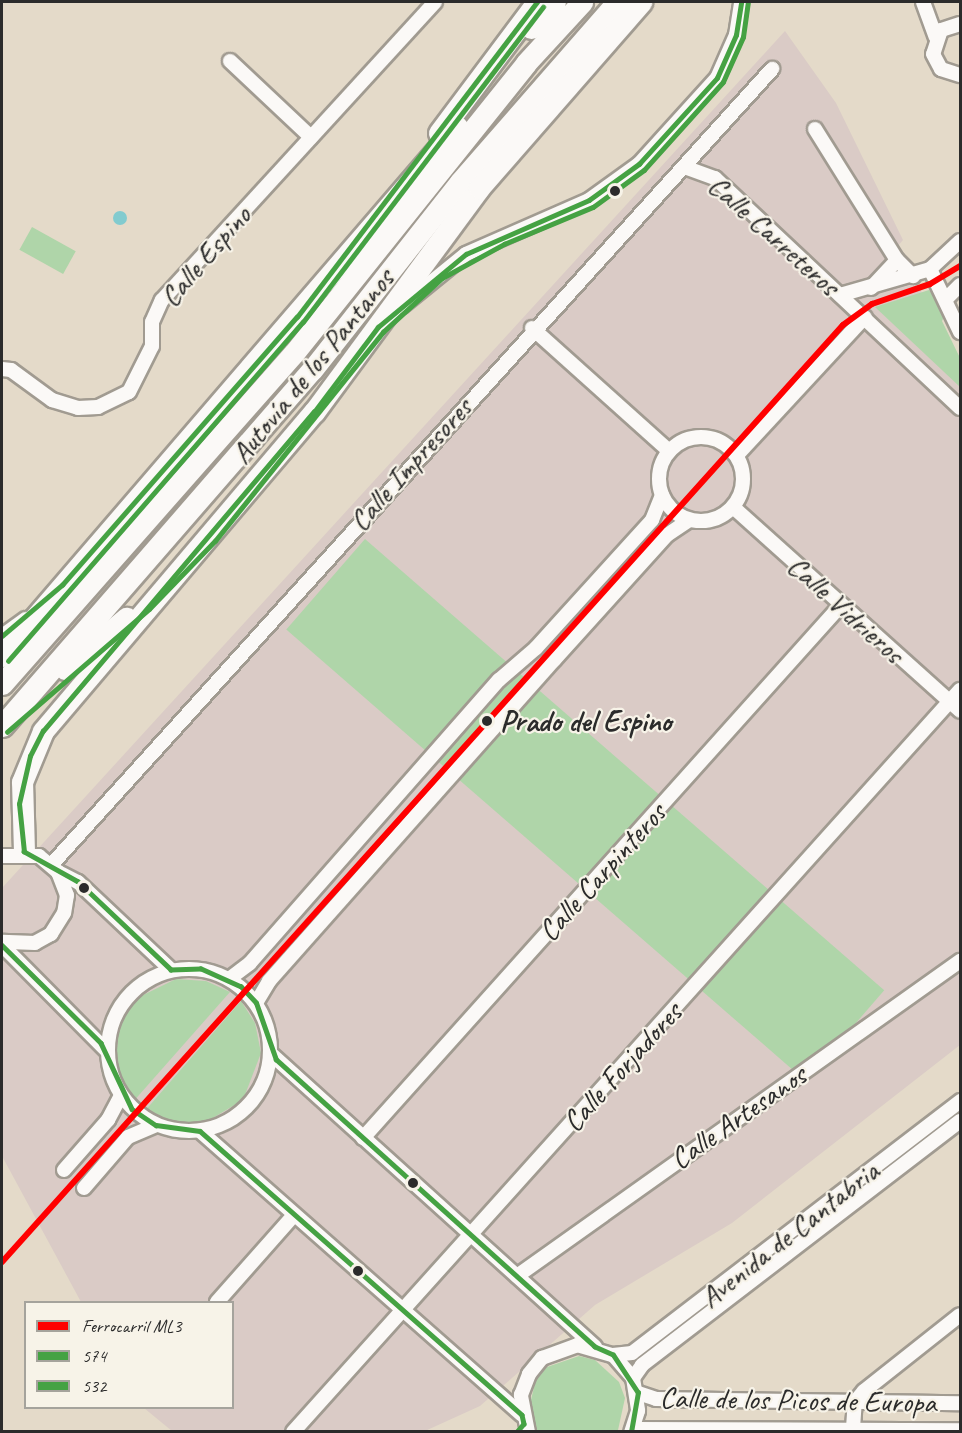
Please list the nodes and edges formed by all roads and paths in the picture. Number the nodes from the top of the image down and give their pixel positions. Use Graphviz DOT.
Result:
graph roads {
  1 [pos="435,2"];
  2 [pos="537,2"];
  3 [pos="555,2"];
  4 [pos="582,2"];
  5 [pos="617,2"];
  6 [pos="641,2"];
  7 [pos="741,2"];
  8 [pos="926,6"];
  9 [pos="959,24"];
  10 [pos="936,37"];
  11 [pos="230,61"];
  12 [pos="526,63"];
  13 [pos="772,69"];
  14 [pos="960,75"];
  15 [pos="483,78"];
  16 [pos="815,129"];
  17 [pos="311,137"];
  18 [pos="687,168"];
  19 [pos="369,227"];
  20 [pos="960,241"];
  21 [pos="897,260"];
  22 [pos="930,269"];
  23 [pos="913,276"];
  24 [pos="960,285"];
  25 [pos="868,291"];
  26 [pos="840,295"];
  27 [pos="948,297"];
  28 [pos="865,317"];
  29 [pos="378,327"];
  30 [pos="532,328"];
  31 [pos="960,332"];
  32 [pos="2,369"];
  33 [pos="960,408"];
  34 [pos="669,451"];
  35 [pos="737,455"];
  36 [pos="662,495"];
  37 [pos="733,507"];
  38 [pos="689,520"];
  39 [pos="210,536"];
  40 [pos="62,585"];
  41 [pos="841,605"];
  42 [pos="2,636"];
  43 [pos="2,656"];
  44 [pos="2,684"];
  45 [pos="960,690"];
  46 [pos="950,701"];
  47 [pos="960,711"];
  48 [pos="6,721"];
  49 [pos="8,854"];
  50 [pos="55,868"];
  51 [pos="2,943"];
  52 [pos="960,961"];
  53 [pos="171,970"];
  54 [pos="229,979"];
  55 [pos="256,1004"];
  56 [pos="107,1051"];
  57 [pos="270,1053"];
  58 [pos="121,1096"];
  59 [pos="960,1101"];
  60 [pos="960,1122"];
  61 [pos="156,1125"];
  62 [pos="200,1131"];
  63 [pos="363,1138"];
  64 [pos="63,1170"];
  65 [pos="84,1188"];
  66 [pos="294,1215"];
  67 [pos="472,1235"];
  68 [pos="517,1276"];
  69 [pos="218,1301"];
  70 [pos="403,1312"];
  71 [pos="960,1315"];
  72 [pos="595,1347"];
  73 [pos="613,1355"];
  74 [pos="633,1378"];
  75 [pos="638,1393"];
  76 [pos="855,1402"];
  77 [pos="960,1403"];
  78 [pos="523,1425"];
  79 [pos="853,1428"];
  80 [pos="632,1430"];
  81 [pos="960,1430"];
  82 [pos="292,1431"];
  1 -- 17 [label="street, Calle Espino"];
  2 -- 15 [label="highway"];
  3 -- 15 [label="highway"];
  4 -- 12 [label="highway, Autovía de los Pantanos"];
  5 -- 48 [label="highway, Autovía de los Pantanos"];
  6 -- 29 [label="highway"];
  7 -- 29 [label="street"];
  8 -- 9 [label="street"];
  8 -- 10 [label="street"];
  9 -- 10 [label="street"];
  10 -- 14 [label="street"];
  11 -- 17 [label="street"];
  12 -- 19 [label="highway"];
  12 -- 44 [label="highway, Autovía de los Pantanos"];
  13 -- 18 [label="street, Calle Impresores"];
  15 -- 19 [label="highway"];
  16 -- 21 [label="street"];
  17 -- 32 [label="street, Calle Espino"];
  18 -- 26 [label="street, Calle Carreteros"];
  18 -- 30 [label="street, Calle Impresores"];
  19 -- 40 [label="highway"];
  20 -- 22 [label="street"];
  21 -- 23 [label="street"];
  21 -- 25 [label="street"];
  22 -- 23 [label="street"];
  22 -- 27 [label="street"];
  23 -- 25 [label="street"];
  24 -- 27 [label="street"];
  25 -- 26 [label="street"];
  26 -- 28 [label="street, Calle Carreteros"];
  27 -- 31 [label="street"];
  28 -- 33 [label="street, Calle Carreteros"];
  28 -- 35 [label="street"];
  29 -- 39 [label="highway"];
  30 -- 34 [label="street"];
  30 -- 50 [label="street, Calle Impresores"];
  34 -- 35 [label="street"];
  34 -- 36 [label="street"];
  35 -- 37 [label="street"];
  36 -- 38 [label="street"];
  36 -- 54 [label="street"];
  37 -- 38 [label="street"];
  37 -- 41 [label="street, Calle Vidrieros"];
  38 -- 55 [label="street"];
  39 -- 48 [label="highway"];
  39 -- 49 [label="highway"];
  40 -- 42 [label="street"];
  40 -- 43 [label="highway"];
  41 -- 46 [label="street, Calle Vidrieros"];
  41 -- 63 [label="street, Calle Carpinteros"];
  45 -- 46 [label="street"];
  46 -- 47 [label="street, Calle Vidrieros"];
  46 -- 67 [label="street, Calle Forjadores"];
  49 -- 50 [label="street"];
  50 -- 51 [label="street"];
  50 -- 53 [label="street"];
  51 -- 56 [label="street"];
  52 -- 68 [label="street, Calle Artesanos"];
  53 -- 54 [label="street"];
  53 -- 56 [label="street"];
  54 -- 55 [label="street"];
  55 -- 57 [label="street"];
  56 -- 58 [label="street"];
  57 -- 62 [label="street"];
  57 -- 63 [label="street"];
  58 -- 61 [label="street"];
  58 -- 64 [label="street"];
  59 -- 73 [label="street, Avenida de Cantabria"];
  60 -- 74 [label="street, Avenida de Cantabria"];
  61 -- 62 [label="street"];
  61 -- 65 [label="street"];
  62 -- 66 [label="street"];
  63 -- 67 [label="street"];
  66 -- 69 [label="street"];
  66 -- 70 [label="street"];
  67 -- 68 [label="street"];
  67 -- 70 [label="street, Calle Forjadores"];
  68 -- 72 [label="street"];
  70 -- 78 [label="street"];
  70 -- 82 [label="street, Calle Forjadores"];
  71 -- 76 [label="street"];
  72 -- 73 [label="street"];
  72 -- 78 [label="street"];
  73 -- 74 [label="street"];
  74 -- 75 [label="street"];
  75 -- 76 [label="street, Calle de los Picos de Europa"];
  75 -- 80 [label="street"];
  76 -- 77 [label="street, Calle de los Picos de Europa"];
  76 -- 79 [label="street"];
  79 -- 80 [label="street, Calle de los Picos de Europa"];
  79 -- 81 [label="street, Calle de los Picos de Europa"];
}
